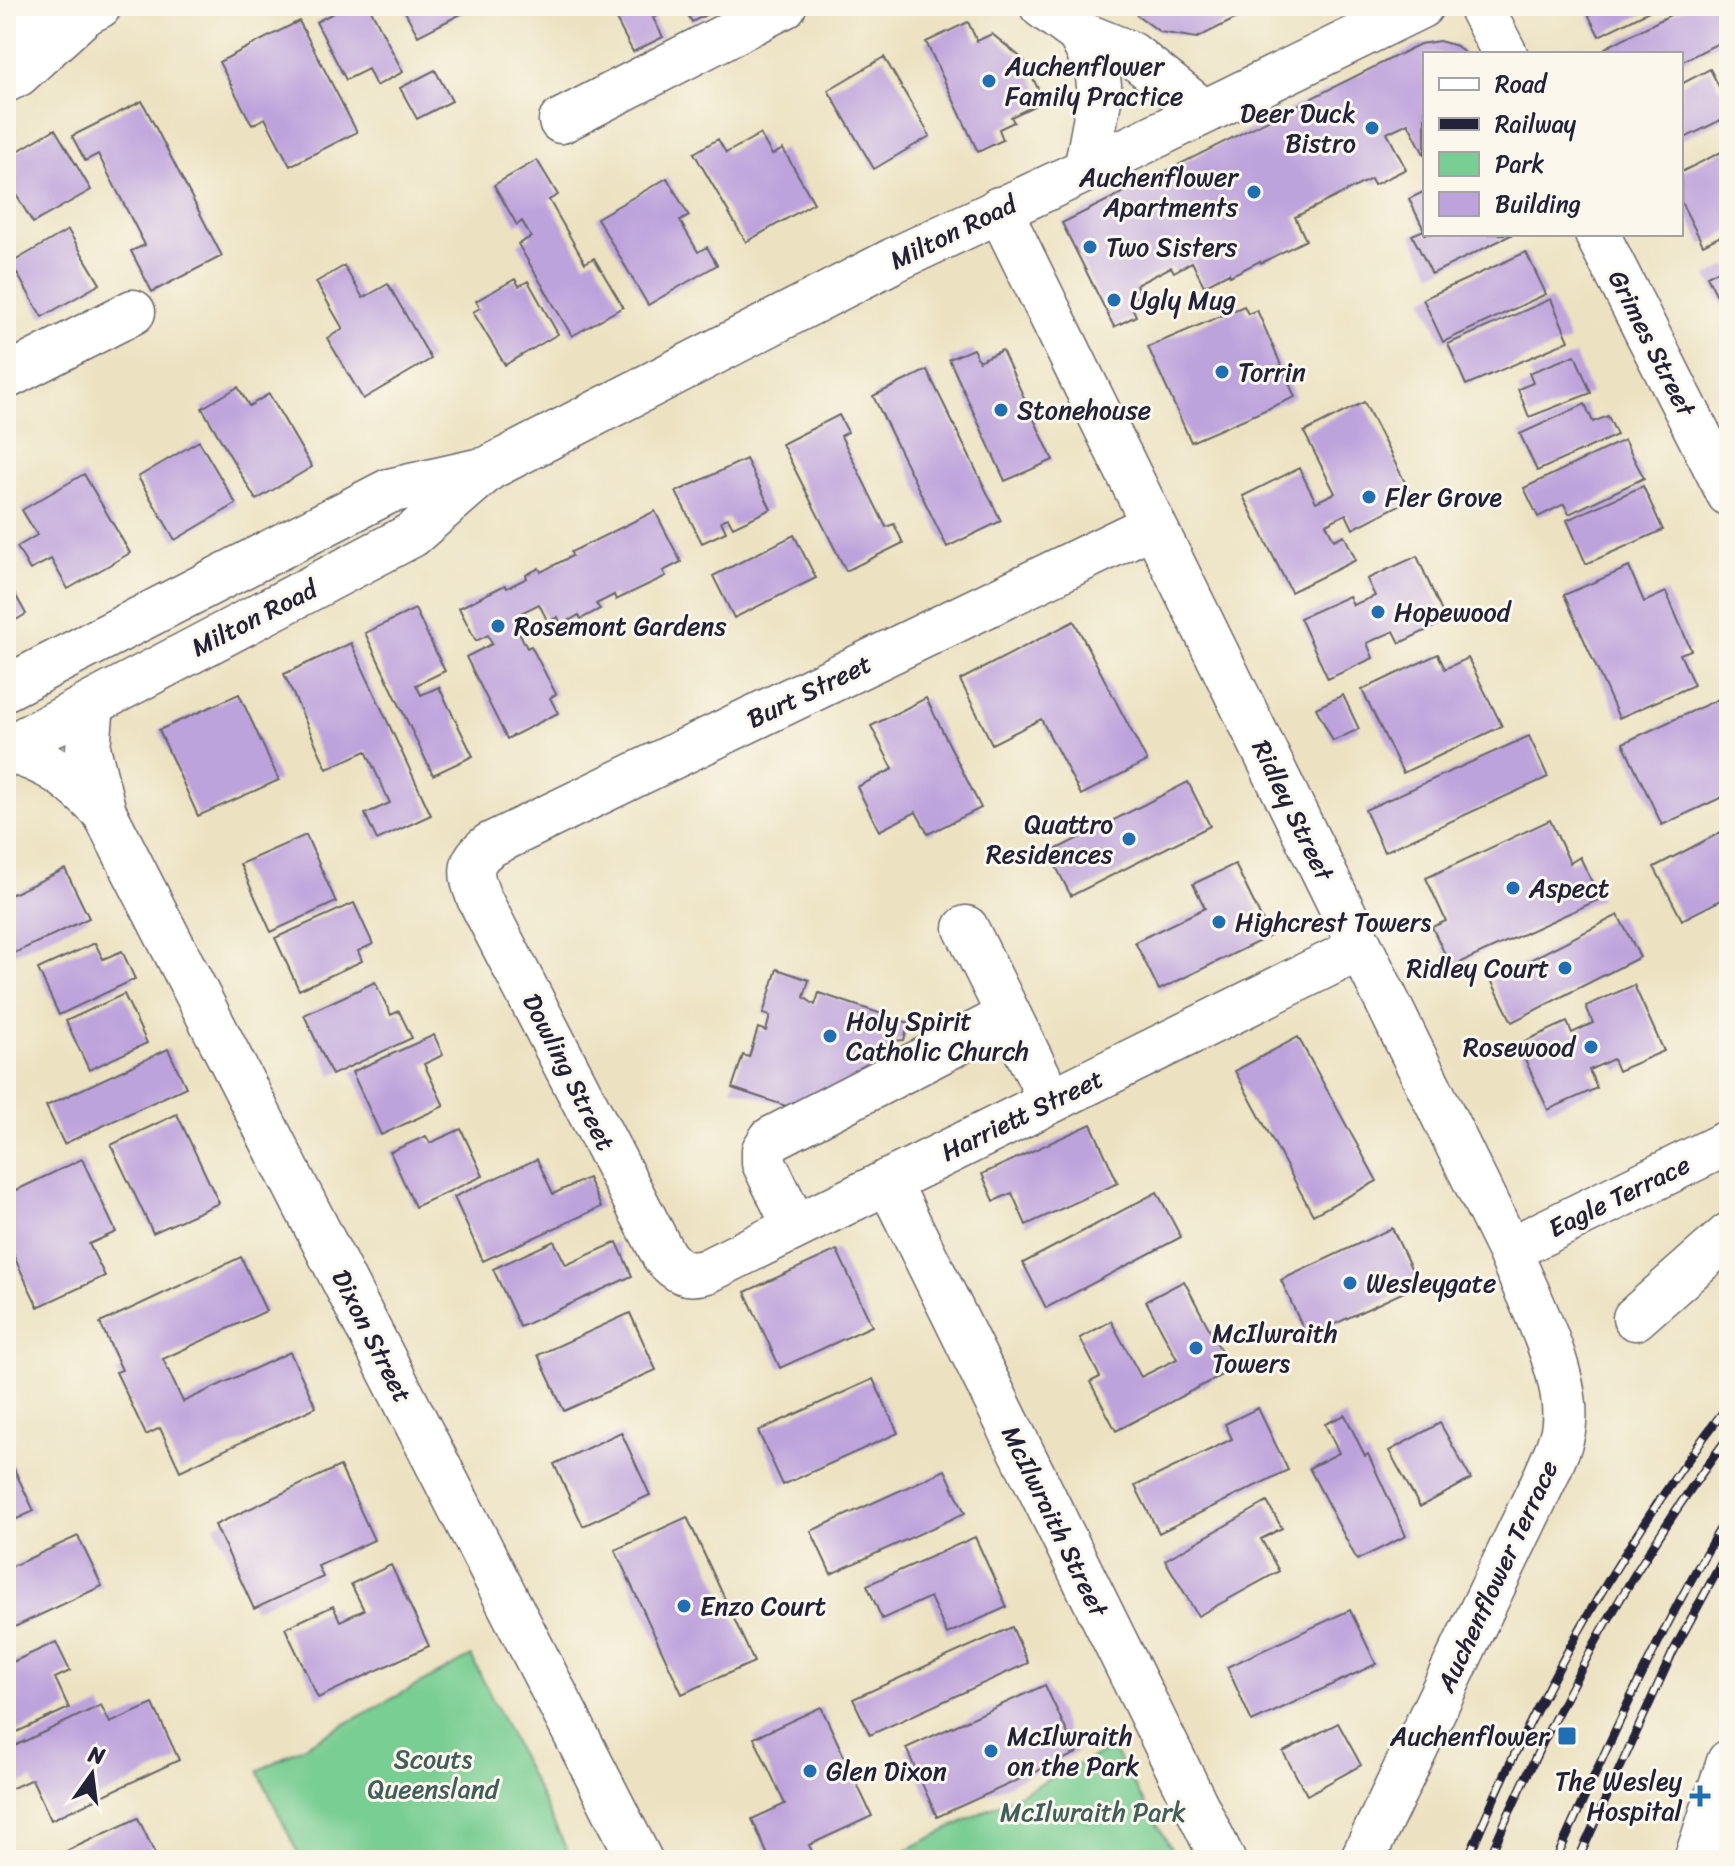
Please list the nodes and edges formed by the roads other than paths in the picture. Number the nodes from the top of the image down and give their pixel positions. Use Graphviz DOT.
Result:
graph roads {
  1 [pos="784,6"];
  2 [pos="1042,6"];
  3 [pos="1421,6"];
  4 [pos="1480,6"];
  5 [pos="92,10"];
  6 [pos="1079,33"];
  7 [pos="6,35"];
  8 [pos="1504,52"];
  9 [pos="6,80"];
  10 [pos="1204,112"];
  11 [pos="561,121"];
  12 [pos="1086,170"];
  13 [pos="999,209"];
  14 [pos="1598,236"];
  15 [pos="133,312"];
  16 [pos="6,377"];
  17 [pos="489,468"];
  18 [pos="1729,494"];
  19 [pos="1153,525"];
  20 [pos="6,688"];
  21 [pos="92,704"];
  22 [pos="6,750"];
  23 [pos="104,812"];
  24 [pos="472,865"];
  25 [pos="966,928"];
  26 [pos="1361,948"];
  27 [pos="1009,1016"];
  28 [pos="1051,1101"];
  29 [pos="1729,1142"];
  30 [pos="888,1181"];
  31 [pos="795,1227"];
  32 [pos="1729,1235"];
  33 [pos="1509,1250"];
  34 [pos="681,1272"];
  35 [pos="1635,1318"];
  36 [pos="1565,1420"];
  37 [pos="1729,1762"];
  38 [pos="640,1860"];
  39 [pos="1223,1860"];
  40 [pos="1362,1860"];
  41 [pos="1696,1860"];
  1 -- 11 [label="street"];
  2 -- 6 [label="street"];
  3 -- 10 [label="street, Milton Road"];
  4 -- 8 [label="street"];
  5 -- 7 [label="street"];
  5 -- 9 [label="street"];
  6 -- 10 [label="street"];
  6 -- 12 [label="street"];
  10 -- 12 [label="street, Milton Road"];
  12 -- 13 [label="street, Milton Road"];
  13 -- 17 [label="street, Milton Road"];
  13 -- 19 [label="street, Ridley Street"];
  14 -- 18 [label="street, Grimes Street"];
  15 -- 16 [label="street"];
  17 -- 20 [label="street, Milton Road"];
  17 -- 21 [label="street, Milton Road"];
  19 -- 24 [label="street, Burt Street"];
  19 -- 26 [label="street, Ridley Street"];
  21 -- 22 [label="street, Milton Road"];
  21 -- 23 [label="street, Dixon Street"];
  22 -- 23 [label="street, Dixon Street"];
  23 -- 38 [label="street, Dixon Street"];
  24 -- 34 [label="street, Dowling Street"];
  25 -- 27 [label="street"];
  26 -- 28 [label="street, Harriett Street"];
  26 -- 33 [label="street, Ridley Street"];
  27 -- 28 [label="street"];
  27 -- 31 [label="street"];
  28 -- 30 [label="street, Harriett Street"];
  29 -- 33 [label="street, Eagle Terrace"];
  30 -- 31 [label="street, Harriett Street"];
  30 -- 39 [label="street, McIlwraith Street"];
  31 -- 34 [label="street, Harriett Street"];
  32 -- 35 [label="street"];
  33 -- 36 [label="street, Ridley Street"];
  36 -- 40 [label="street, Auchenflower Terrace"];
  37 -- 41 [label="street"];
}
